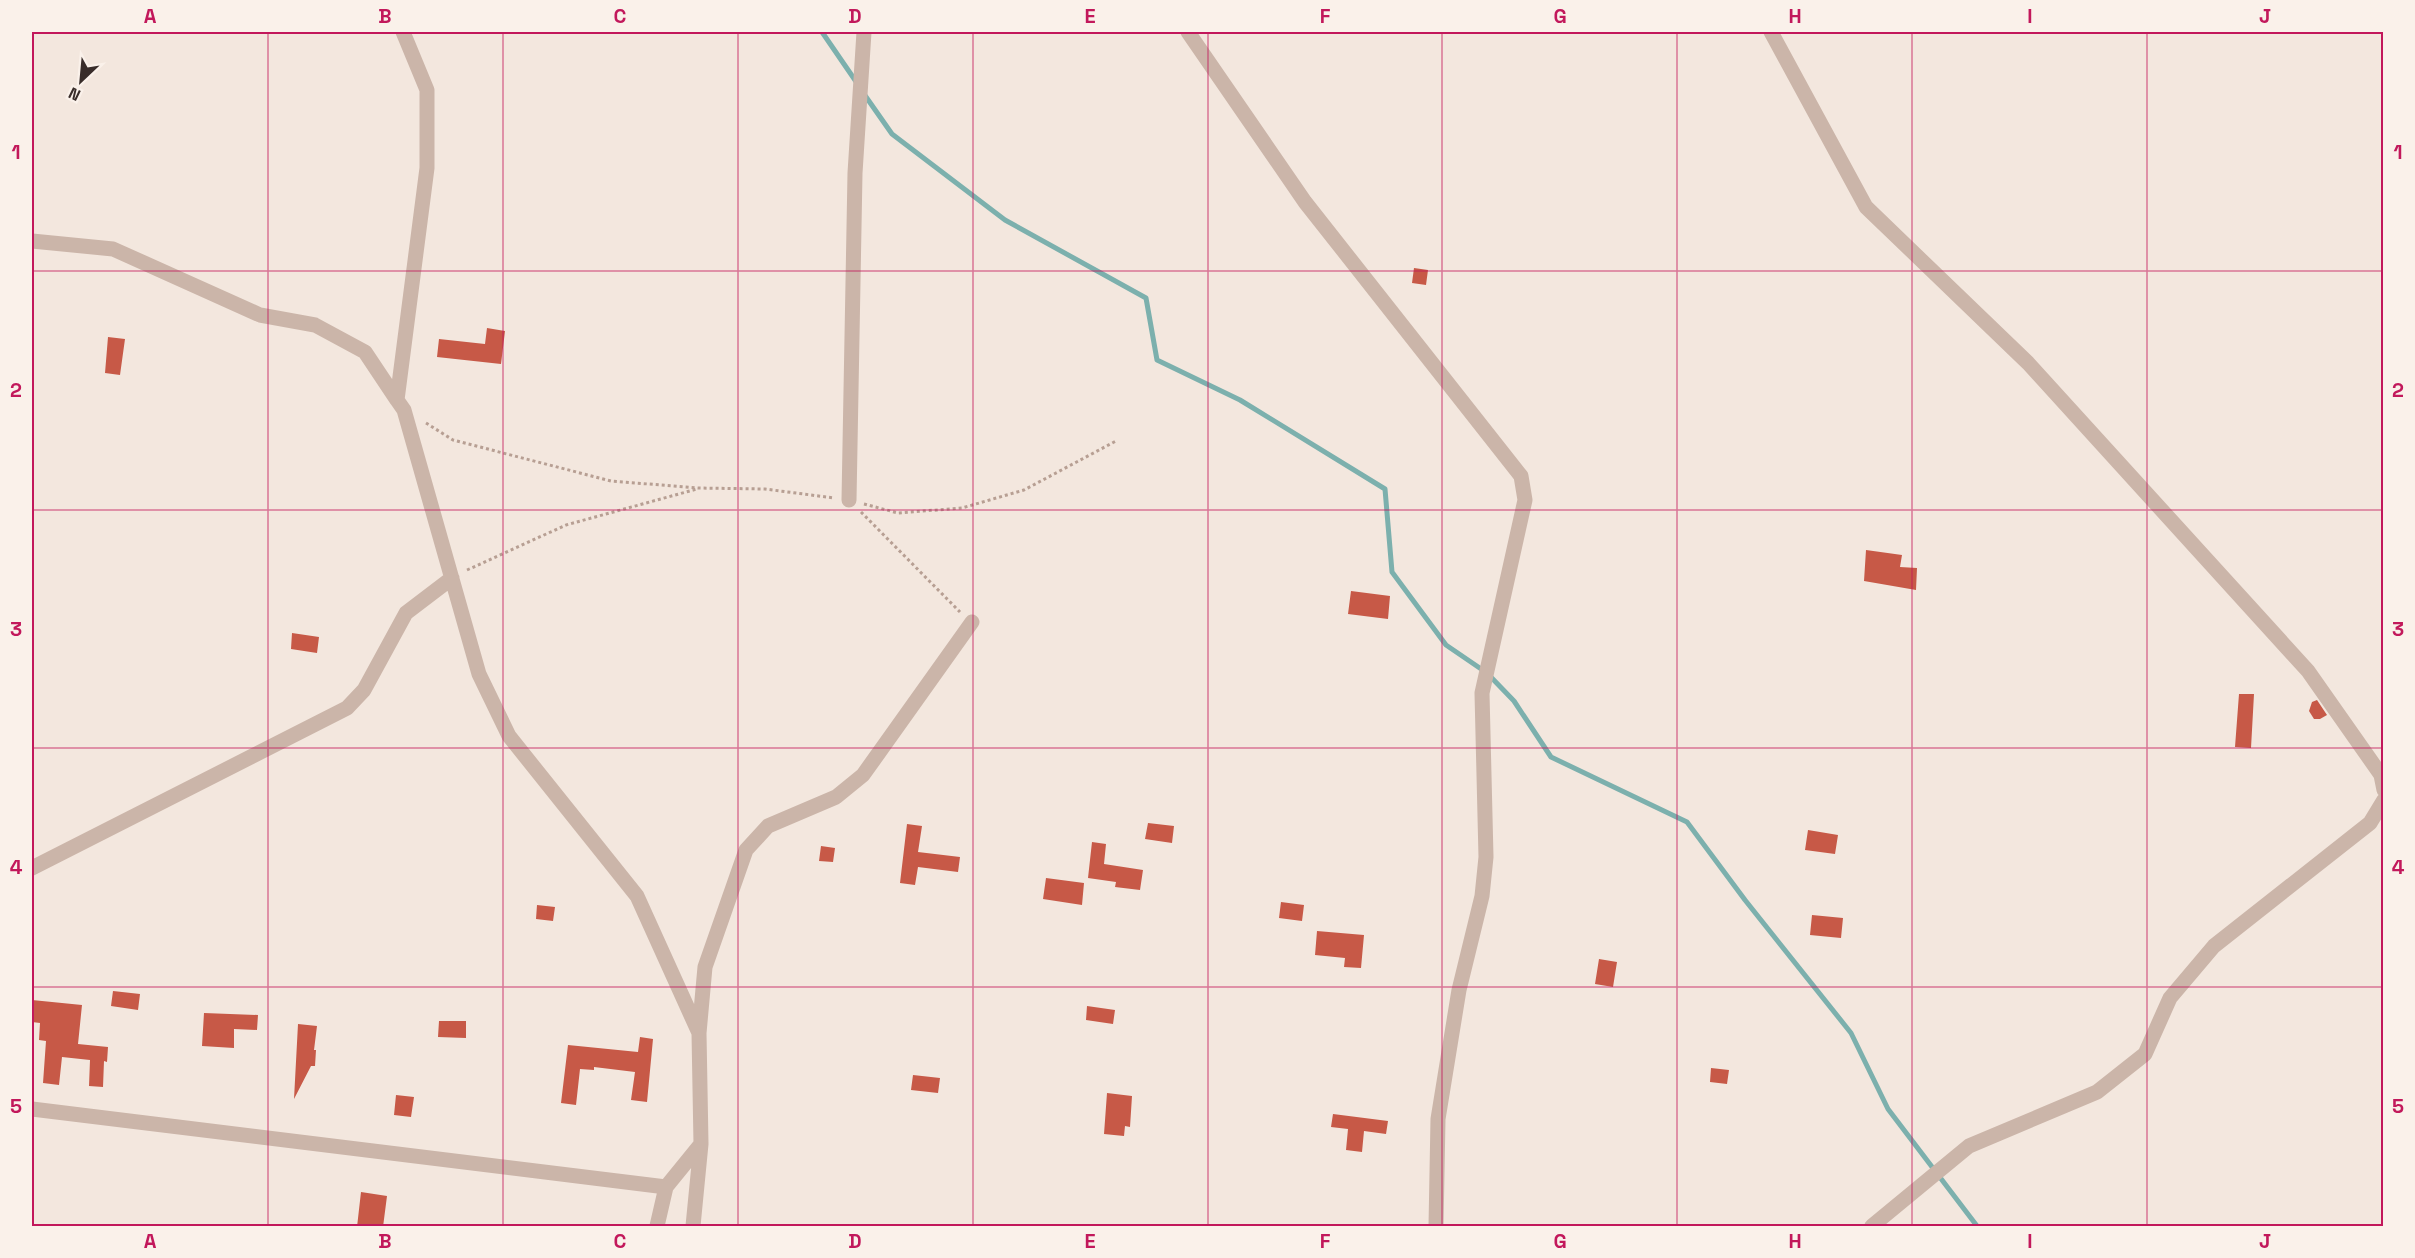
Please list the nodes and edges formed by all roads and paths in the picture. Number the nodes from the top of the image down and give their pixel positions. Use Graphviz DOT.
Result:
graph roads {
  1 [pos="403,32"];
  2 [pos="864,32"];
  3 [pos="1188,32"];
  4 [pos="1771,32"];
  5 [pos="32,241"];
  6 [pos="400,405"];
  7 [pos="1116,441"];
  8 [pos="698,488"];
  9 [pos="849,500"];
  10 [pos="452,578"];
  11 [pos="972,622"];
  12 [pos="2384,790"];
  13 [pos="2384,800"];
  14 [pos="32,867"];
  15 [pos="699,1033"];
  16 [pos="32,1109"];
  17 [pos="701,1144"];
  18 [pos="666,1187"];
  19 [pos="657,1227"];
  20 [pos="693,1227"];
  21 [pos="1436,1227"];
  22 [pos="1872,1227"];
  1 -- 6 [label="street"];
  2 -- 9 [label="street"];
  3 -- 21 [label="street"];
  4 -- 12 [label="street"];
  5 -- 6 [label="street"];
  6 -- 8 [label="path"];
  6 -- 10 [label="street"];
  7 -- 9 [label="path"];
  8 -- 9 [label="path"];
  8 -- 10 [label="path"];
  9 -- 11 [label="path"];
  10 -- 14 [label="street"];
  10 -- 15 [label="street"];
  11 -- 15 [label="street"];
  13 -- 22 [label="street"];
  15 -- 17 [label="street"];
  16 -- 18 [label="street"];
  17 -- 18 [label="street"];
  17 -- 20 [label="street"];
  18 -- 19 [label="street"];
}
